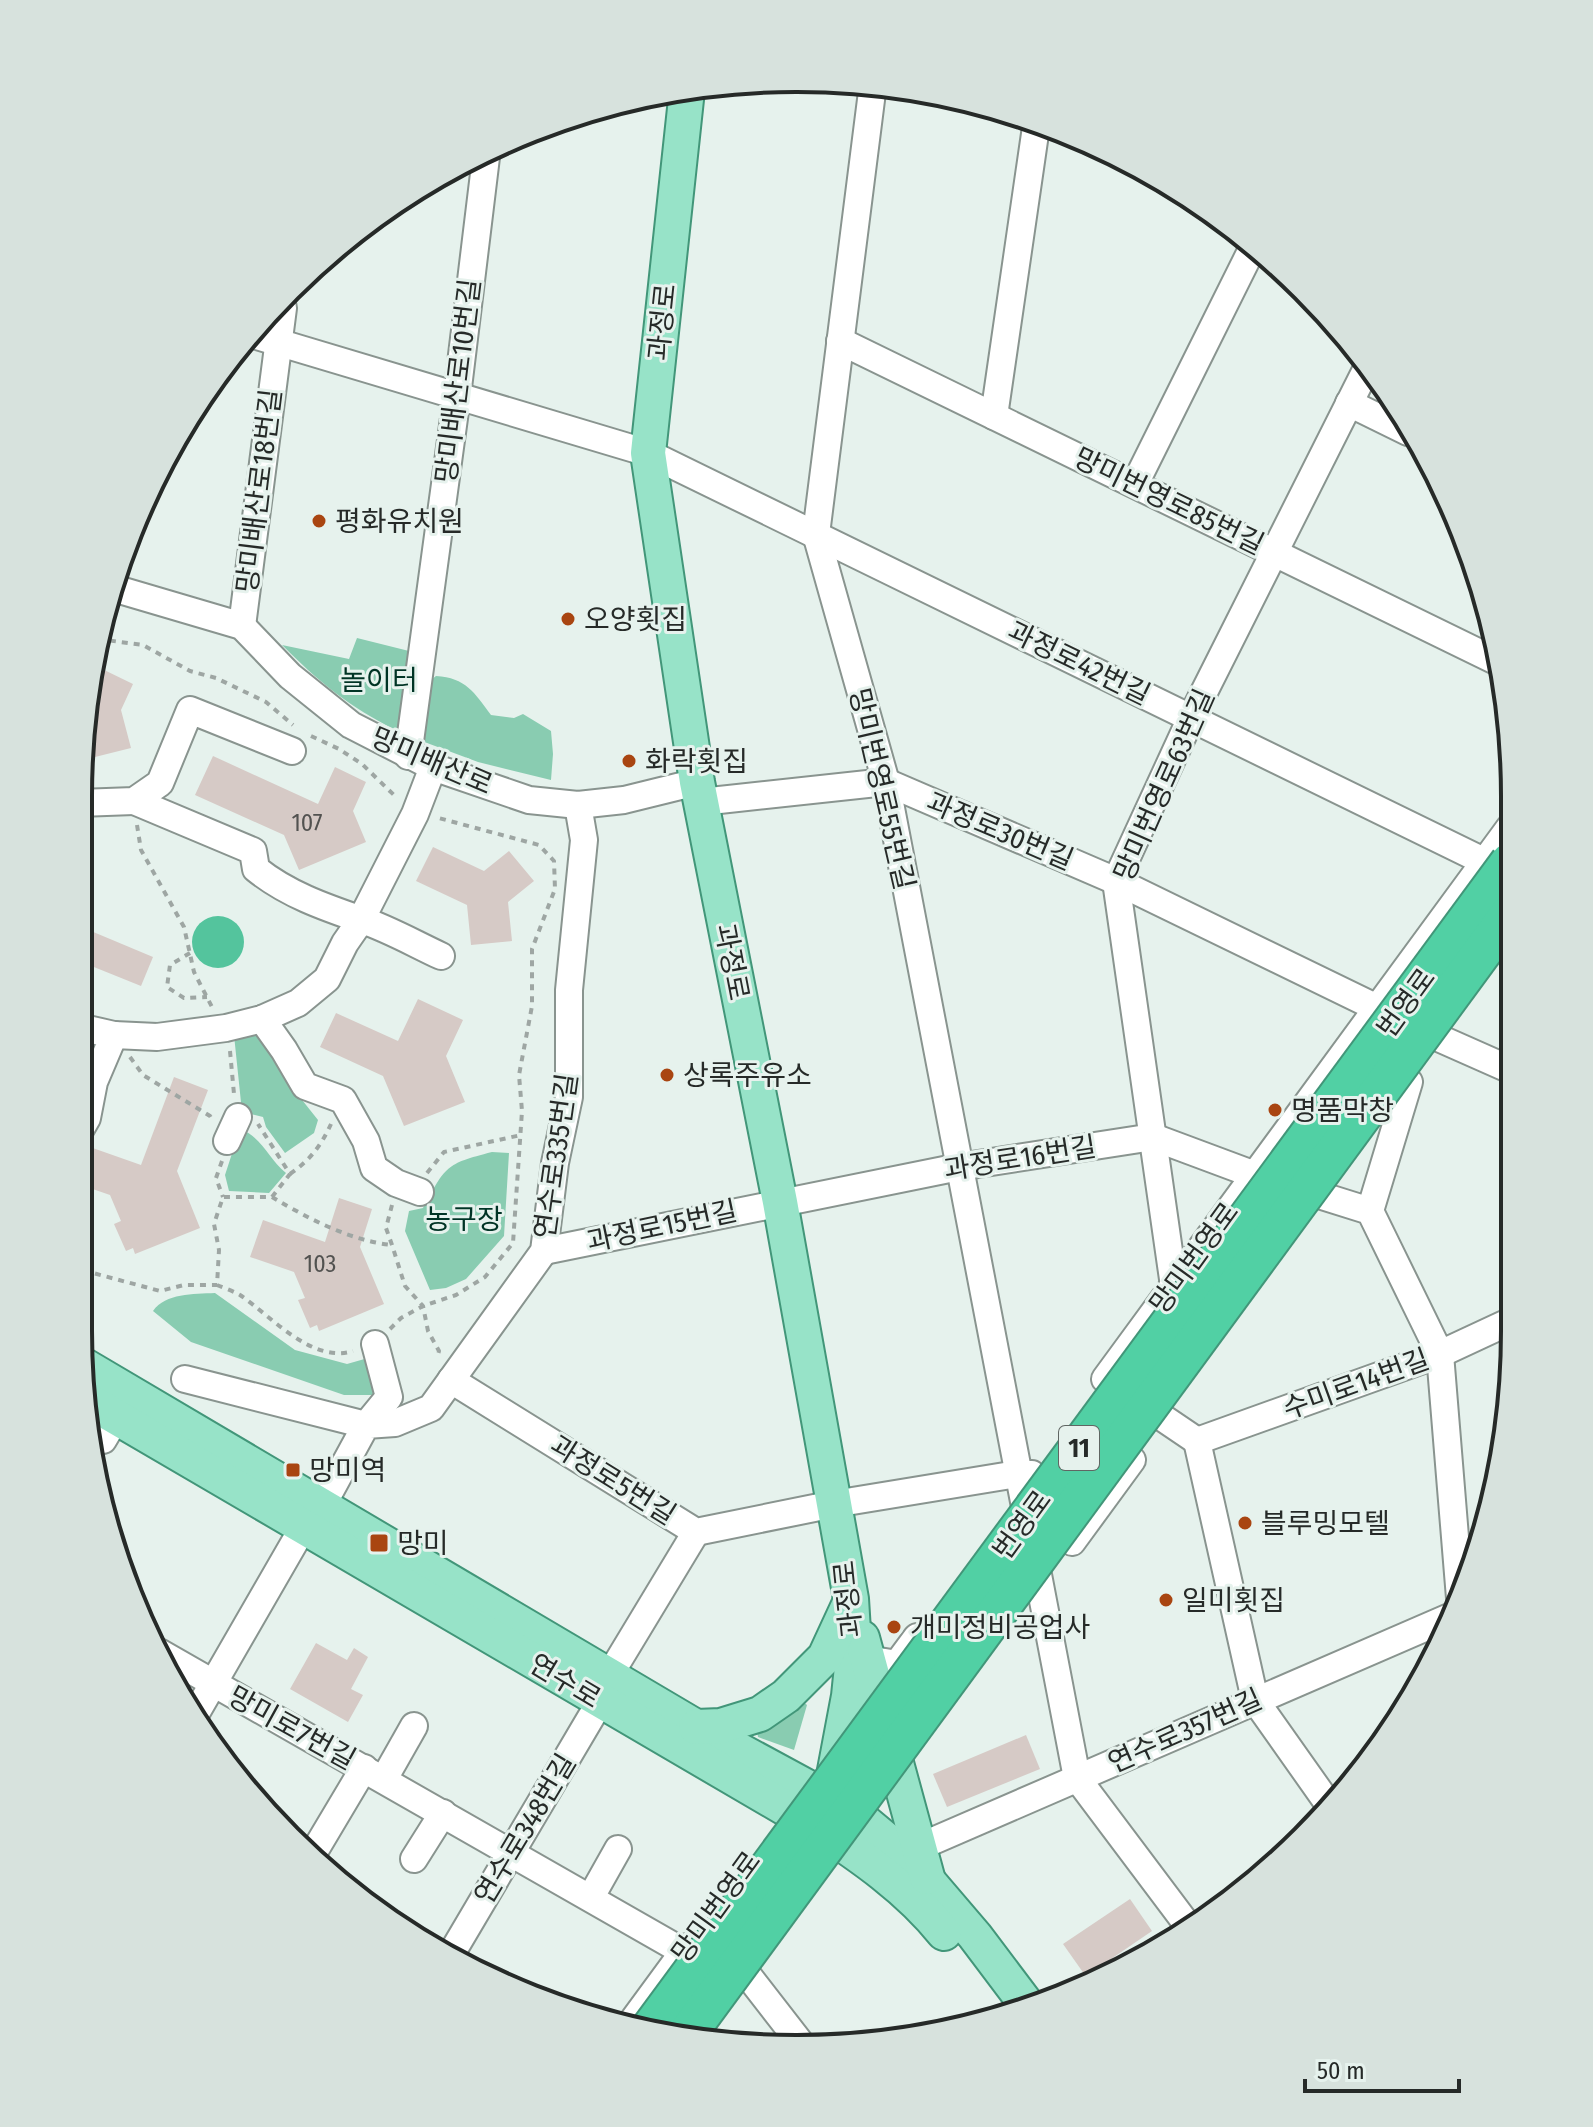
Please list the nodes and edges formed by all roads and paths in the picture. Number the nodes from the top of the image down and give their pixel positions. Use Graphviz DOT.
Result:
graph roads {
  1 [pos="871,97"];
  2 [pos="686,101"];
  3 [pos="1035,134"];
  4 [pos="485,165"];
  5 [pos="1248,257"];
  6 [pos="267,339"];
  7 [pos="840,341"];
  8 [pos="1362,378"];
  9 [pos="457,396"];
  10 [pos="1349,403"];
  11 [pos="994,416"];
  12 [pos="1395,426"];
  13 [pos="648,453"];
  14 [pos="1135,484"];
  15 [pos="816,534"];
  16 [pos="1274,552"];
  17 [pos="123,591"];
  18 [pos="242,626"];
  19 [pos="110,641"];
  20 [pos="1486,656"];
  21 [pos="1191,718"];
  22 [pos="298,738"];
  23 [pos="408,756"];
  24 [pos="433,767"];
  25 [pos="886,782"];
  26 [pos="699,792"];
  27 [pos="134,801"];
  28 [pos="92,803"];
  29 [pos="578,805"];
  30 [pos="415,814"];
  31 [pos="1497,862"];
  32 [pos="1116,881"];
  33 [pos="361,920"];
  34 [pos="1501,926"];
  35 [pos="190,953"];
  36 [pos="441,956"];
  37 [pos="1501,956"];
  38 [pos="207,997"];
  39 [pos="1377,1008"];
  40 [pos="262,1019"];
  41 [pos="226,1028"];
  42 [pos="92,1030"];
  43 [pos="114,1035"];
  44 [pos="1441,1039"];
  45 [pos="1501,1066"];
  46 [pos="1409,1082"];
  47 [pos="92,1092"];
  48 [pos="343,1100"];
  49 [pos="233,1129"];
  50 [pos="521,1135"];
  51 [pos="1153,1137"];
  52 [pos="959,1167"];
  53 [pos="290,1174"];
  54 [pos="1255,1175"];
  55 [pos="408,1187"];
  56 [pos="1326,1196"];
  57 [pos="223,1197"];
  58 [pos="272,1197"];
  59 [pos="780,1202"];
  60 [pos="1370,1211"];
  61 [pos="392,1245"];
  62 [pos="544,1251"];
  63 [pos="92,1272"];
  64 [pos="217,1285"];
  65 [pos="1174,1285"];
  66 [pos="423,1306"];
  67 [pos="1501,1326"];
  68 [pos="375,1344"];
  69 [pos="1440,1354"];
  70 [pos="443,1372"];
  71 [pos="185,1379"];
  72 [pos="1188,1383"];
  73 [pos="95,1387"];
  74 [pos="109,1413"];
  75 [pos="1163,1418"];
  76 [pos="366,1425"];
  77 [pos="1197,1441"];
  78 [pos="1025,1481"];
  79 [pos="1103,1501"];
  80 [pos="834,1504"];
  81 [pos="313,1516"];
  82 [pos="696,1532"];
  83 [pos="1458,1572"];
  84 [pos="1039,1586"];
  85 [pos="851,1599"];
  86 [pos="1437,1622"];
  87 [pos="867,1659"];
  88 [pos="175,1661"];
  89 [pos="213,1684"];
  90 [pos="605,1689"];
  91 [pos="1255,1700"];
  92 [pos="200,1706"];
  93 [pos="414,1726"];
  94 [pos="696,1727"];
  95 [pos="374,1774"];
  96 [pos="899,1776"];
  97 [pos="1077,1778"];
  98 [pos="1324,1797"];
  99 [pos="822,1812"];
  100 [pos="443,1813"];
  101 [pos="318,1847"];
  102 [pos="919,1847"];
  103 [pos="618,1849"];
  104 [pos="512,1852"];
  105 [pos="414,1859"];
  106 [pos="928,1881"];
  107 [pos="591,1897"];
  108 [pos="1183,1919"];
  109 [pos="455,1947"];
  110 [pos="684,1952"];
  111 [pos="750,1978"];
  112 [pos="1022,1998"];
  113 [pos="1000,2005"];
  114 [pos="636,2016"];
  115 [pos="656,2020"];
  116 [pos="692,2027"];
  117 [pos="712,2030"];
  118 [pos="794,2035"];
  1 -- 7 [label="street, 망미번영로55번길"];
  2 -- 13 [label="main road, 과정로"];
  3 -- 11 [label="street"];
  4 -- 9 [label="street, 망미배산로10번길"];
  5 -- 14 [label="street"];
  6 -- 9 [label="street, 과정로42번길"];
  6 -- 18 [label="street, 망미배산로18번길"];
  7 -- 11 [label="street, 망미번영로85번길"];
  7 -- 15 [label="street, 망미번영로55번길"];
  8 -- 10 [label="street, 망미번영로63번길"];
  9 -- 13 [label="street, 과정로42번길"];
  9 -- 23 [label="street, 망미배산로10번길"];
  10 -- 12 [label="street"];
  10 -- 16 [label="street, 망미번영로63번길"];
  11 -- 14 [label="street, 망미번영로85번길"];
  13 -- 15 [label="street, 과정로42번길"];
  13 -- 26 [label="main road, 과정로"];
  14 -- 16 [label="street, 망미번영로85번길"];
  15 -- 21 [label="street, 과정로42번길"];
  15 -- 25 [label="street, 망미번영로55번길"];
  16 -- 20 [label="street, 망미번영로85번길"];
  16 -- 21 [label="street, 망미번영로63번길"];
  17 -- 18 [label="street, 망미배산로"];
  18 -- 23 [label="street, 망미배산로"];
  19 -- 22 [label="path"];
  21 -- 31 [label="street, 과정로42번길"];
  21 -- 32 [label="street, 망미번영로63번길"];
  22 -- 27 [label="street"];
  22 -- 30 [label="path"];
  23 -- 24 [label="street, 망미배산로"];
  24 -- 29 [label="street, 망미배산로"];
  24 -- 30 [label="street"];
  25 -- 26 [label="street, 과정로30번길"];
  25 -- 32 [label="street, 과정로30번길"];
  25 -- 52 [label="street, 망미번영로55번길"];
  26 -- 29 [label="street, 망미배산로"];
  26 -- 59 [label="main road, 과정로"];
  27 -- 28 [label="street"];
  27 -- 33 [label="street"];
  27 -- 35 [label="path"];
  29 -- 62 [label="street, 연수로335번길"];
  30 -- 33 [label="street"];
  30 -- 50 [label="path"];
  31 -- 39 [label="street, 망미번영로"];
  31 -- 115 [label="highway, 번영로 / 11, bridge"];
  32 -- 39 [label="street, 과정로30번길"];
  32 -- 51 [label="street, 망미번영로63번길"];
  33 -- 36 [label="street"];
  33 -- 40 [label="street"];
  34 -- 116 [label="highway, 번영로 / 11, bridge"];
  35 -- 38 [label="path"];
  35 -- 38 [label="path"];
  37 -- 44 [label="street"];
  38 -- 41 [label="path"];
  39 -- 44 [label="street, 과정로30번길"];
  39 -- 54 [label="street, 망미번영로"];
  40 -- 41 [label="street"];
  40 -- 48 [label="street"];
  41 -- 43 [label="street"];
  41 -- 49 [label="path"];
  42 -- 43 [label="street"];
  43 -- 47 [label="street"];
  43 -- 49 [label="path"];
  44 -- 45 [label="street, 과정로30번길"];
  44 -- 46 [label="street"];
  46 -- 56 [label="street"];
  46 -- 60 [label="street"];
  48 -- 53 [label="path"];
  48 -- 55 [label="street"];
  49 -- 53 [label="path"];
  49 -- 57 [label="path"];
  50 -- 55 [label="path"];
  50 -- 66 [label="path"];
  51 -- 52 [label="street, 과정로16번길"];
  51 -- 54 [label="street, 과정로16번길"];
  51 -- 65 [label="street, 망미번영로63번길"];
  52 -- 59 [label="street, 과정로16번길"];
  52 -- 78 [label="street, 망미번영로55번길"];
  53 -- 58 [label="path"];
  54 -- 56 [label="street, 과정로16번길"];
  54 -- 65 [label="street, 망미번영로"];
  55 -- 61 [label="path"];
  56 -- 60 [label="street, 과정로16번길"];
  56 -- 72 [label="street"];
  57 -- 58 [label="path"];
  57 -- 64 [label="path"];
  58 -- 61 [label="path"];
  59 -- 62 [label="street, 과정로15번길"];
  59 -- 80 [label="main road, 과정로"];
  60 -- 69 [label="street"];
  61 -- 66 [label="path"];
  62 -- 70 [label="street, 연수로335번길"];
  63 -- 64 [label="path"];
  64 -- 68 [label="path"];
  65 -- 72 [label="street, 망미번영로63번길"];
  65 -- 78 [label="street, 망미번영로"];
  66 -- 68 [label="path"];
  66 -- 70 [label="path"];
  67 -- 69 [label="street, 수미로14번길"];
  68 -- 76 [label="street"];
  69 -- 77 [label="street, 수미로14번길"];
  69 -- 83 [label="street"];
  70 -- 76 [label="street, 연수로335번길"];
  70 -- 82 [label="street, 과정로5번길"];
  71 -- 76 [label="street"];
  72 -- 75 [label="street"];
  73 -- 74 [label="main road, 연수로"];
  74 -- 81 [label="main road, 연수로"];
  75 -- 77 [label="street"];
  75 -- 79 [label="street"];
  76 -- 81 [label="street"];
  77 -- 91 [label="street"];
  78 -- 79 [label="street"];
  78 -- 80 [label="street, 과정로5번길"];
  78 -- 84 [label="street, 망미번영로55번길"];
  78 -- 87 [label="street, 망미번영로"];
  79 -- 84 [label="street"];
  80 -- 82 [label="street, 과정로5번길"];
  80 -- 85 [label="main road, 과정로"];
  81 -- 89 [label="street"];
  81 -- 90 [label="main road, 연수로"];
  82 -- 90 [label="street, 연수로"];
  84 -- 96 [label="street"];
  84 -- 97 [label="street, 망미번영로55번길"];
  85 -- 87 [label="main road"];
  85 -- 94 [label="main road"];
  85 -- 99 [label="main road, 과정로"];
  86 -- 91 [label="street, 연수로357번길"];
  87 -- 96 [label="main road"];
  88 -- 89 [label="street, 망미로7번길"];
  89 -- 92 [label="street"];
  89 -- 95 [label="street, 망미로7번길"];
  90 -- 94 [label="main road, 연수로"];
  90 -- 99 [label="main road, 연수로"];
  90 -- 104 [label="street, 연수로348번길"];
  91 -- 97 [label="street, 연수로357번길"];
  91 -- 98 [label="street"];
  93 -- 95 [label="street, 망미로7번길"];
  94 -- 99 [label="main road, 연수로"];
  95 -- 100 [label="street, 망미로7번길"];
  95 -- 101 [label="street"];
  96 -- 102 [label="main road"];
  97 -- 102 [label="street, 연수로357번길"];
  97 -- 108 [label="street"];
  99 -- 106 [label="main road, 연수로"];
  99 -- 110 [label="street, 망미번영로"];
  99 -- 111 [label="street"];
  99 -- 113 [label="main road, 연수로"];
  100 -- 104 [label="street, 망미로7번길"];
  100 -- 105 [label="street"];
  102 -- 106 [label="main road"];
  103 -- 107 [label="street"];
  104 -- 107 [label="street, 망미로7번길"];
  104 -- 109 [label="street, 연수로348번길"];
  106 -- 112 [label="main road, 연수로"];
  107 -- 110 [label="street, 망미로7번길"];
  110 -- 114 [label="street, 망미번영로"];
  111 -- 117 [label="street"];
  111 -- 118 [label="street"];
}
